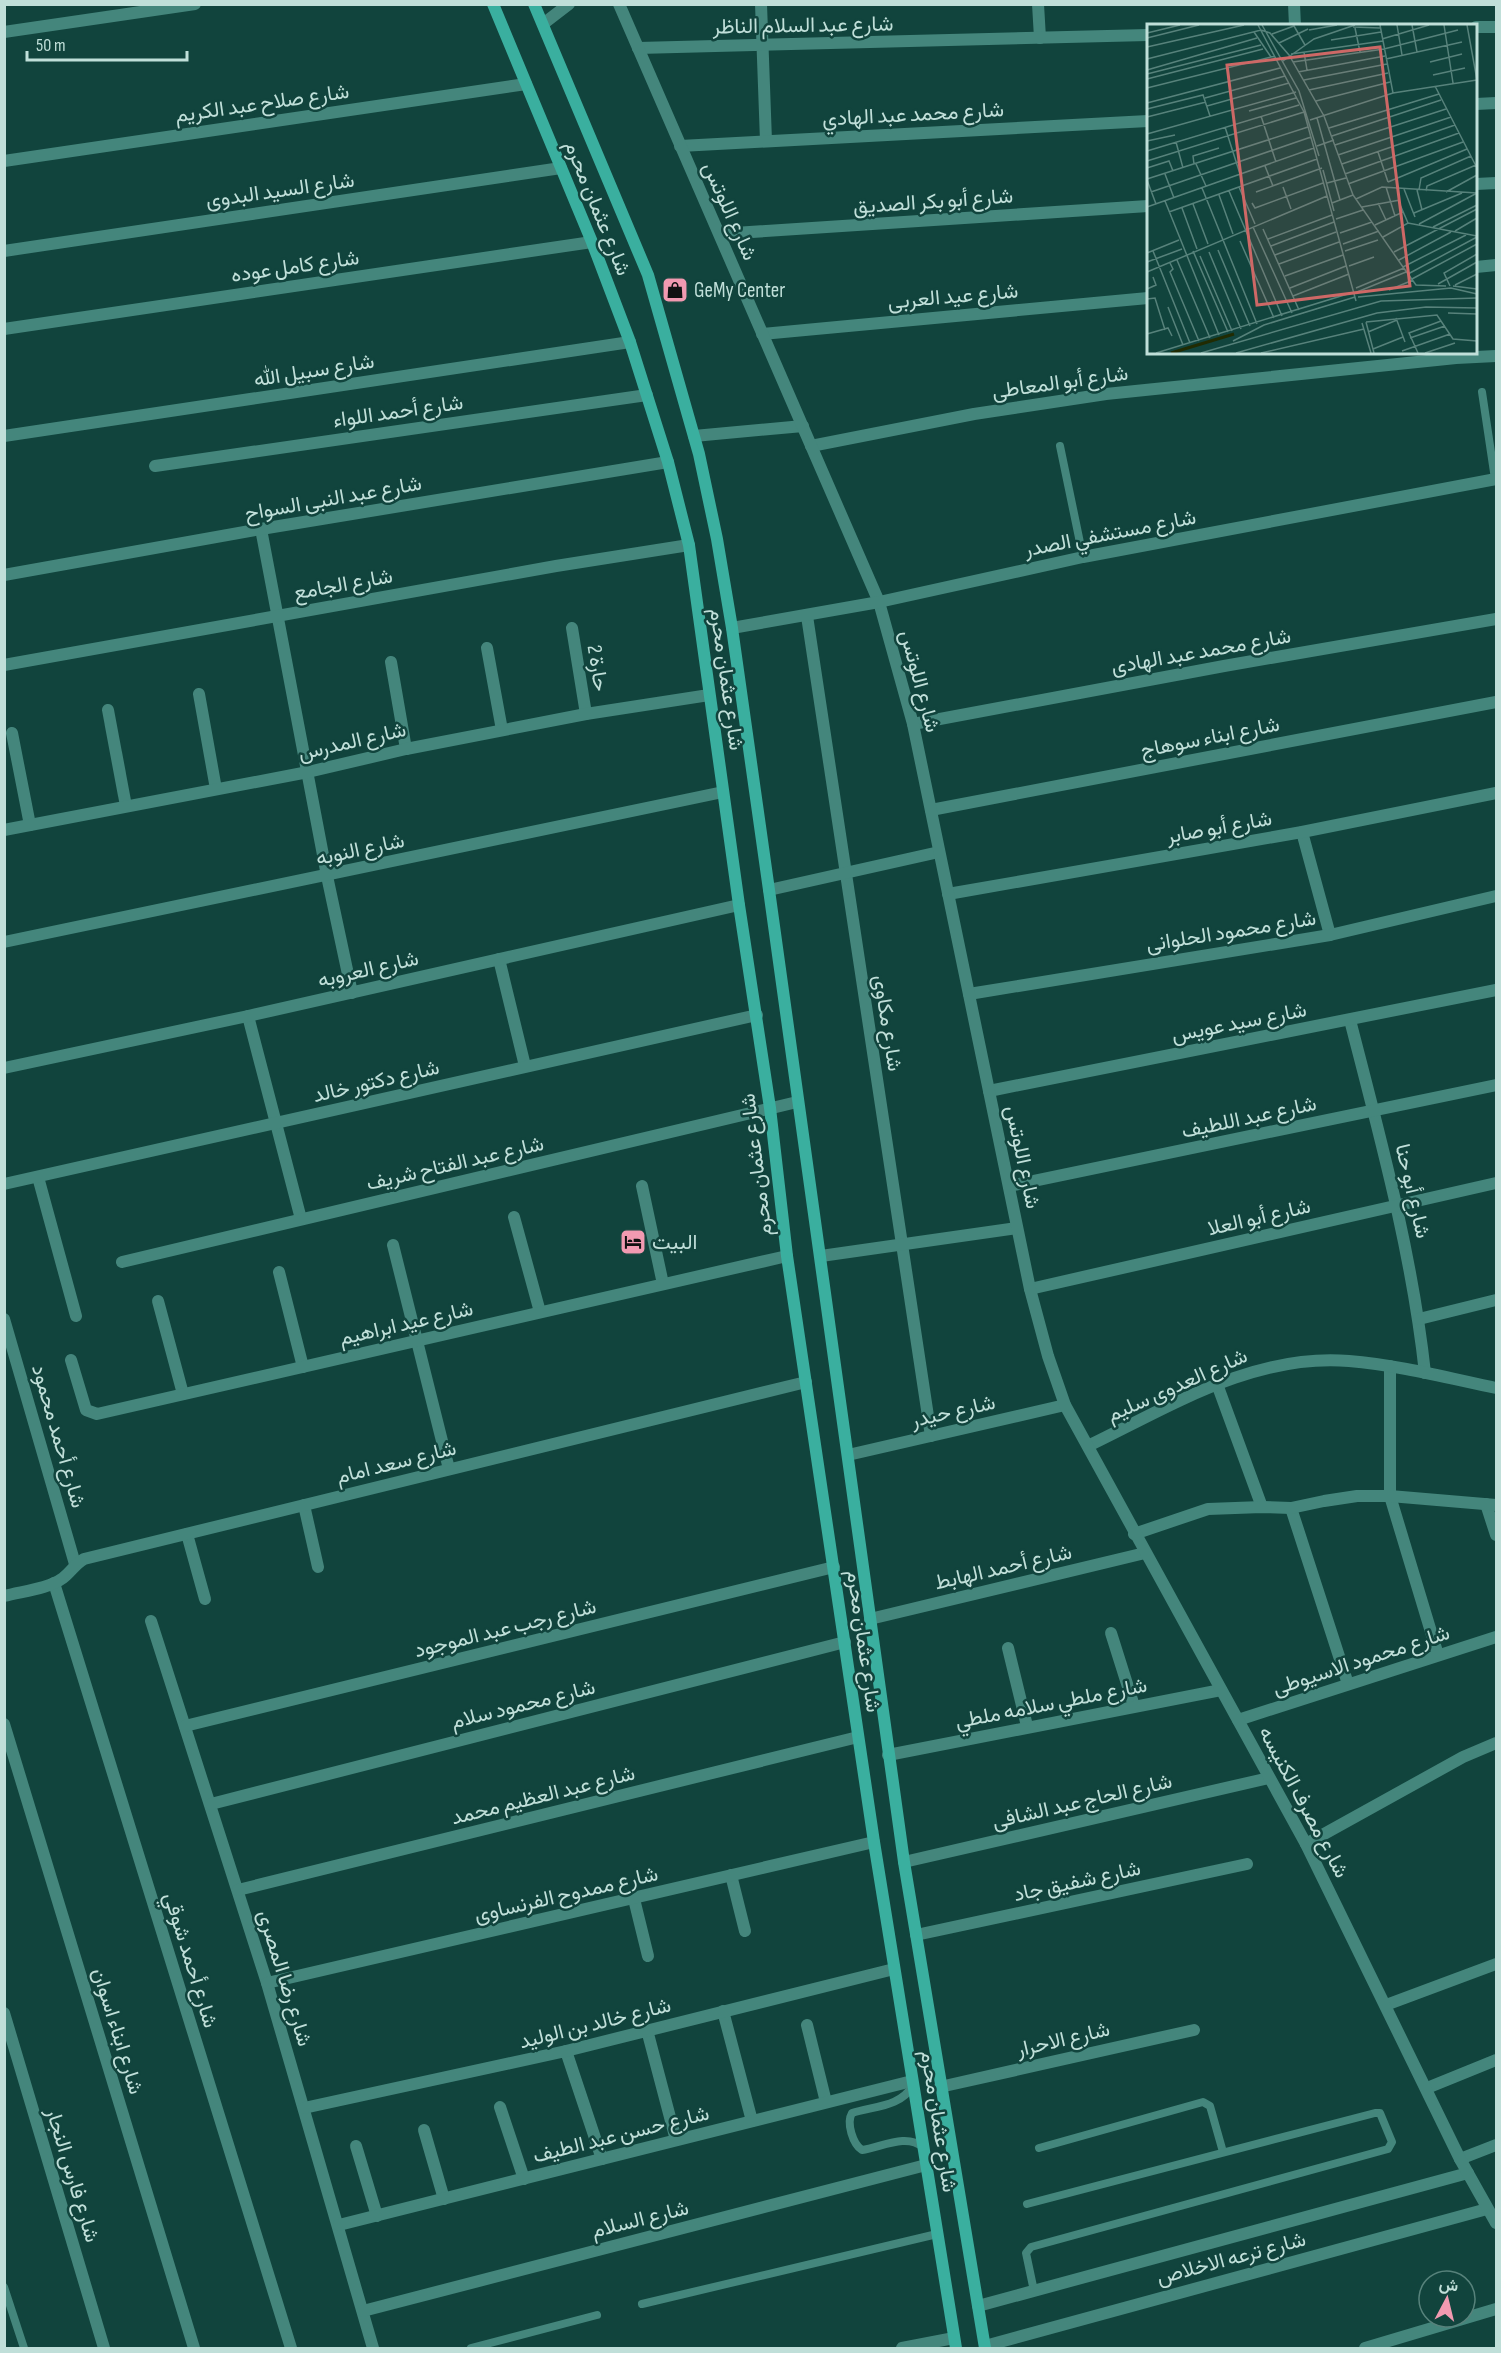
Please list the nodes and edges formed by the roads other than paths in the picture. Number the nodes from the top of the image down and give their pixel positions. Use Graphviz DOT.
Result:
graph roads {
  1 [pos="195,4"];
  2 [pos="493,4"];
  3 [pos="534,4"];
  4 [pos="569,4"];
  5 [pos="619,4"];
  6 [pos="761,4"];
  7 [pos="1038,4"];
  8 [pos="1294,4"];
  9 [pos="543,24"];
  10 [pos="1295,24"];
  11 [pos="1477,27"];
  12 [pos="1497,27"];
  13 [pos="4,32"];
  14 [pos="1147,35"];
  15 [pos="1040,38"];
  16 [pos="762,45"];
  17 [pos="638,48"];
  18 [pos="526,84"];
  19 [pos="1497,103"];
  20 [pos="1477,104"];
  21 [pos="1147,121"];
  22 [pos="766,141"];
  23 [pos="680,146"];
  24 [pos="4,161"];
  25 [pos="561,168"];
  26 [pos="1497,183"];
  27 [pos="1477,184"];
  28 [pos="1147,206"];
  29 [pos="720,234"];
  30 [pos="592,242"];
  31 [pos="4,251"];
  32 [pos="1497,265"];
  33 [pos="1477,267"];
  34 [pos="1147,298"];
  35 [pos="4,329"];
  36 [pos="762,334"];
  37 [pos="630,342"];
  38 [pos="1497,356"];
  39 [pos="1482,392"];
  40 [pos="647,395"];
  41 [pos="802,426"];
  42 [pos="4,436"];
  43 [pos="694,436"];
  44 [pos="811,446"];
  45 [pos="1060,446"];
  46 [pos="668,462"];
  47 [pos="155,466"];
  48 [pos="1496,479"];
  49 [pos="261,529"];
  50 [pos="689,545"];
  51 [pos="1083,557"];
  52 [pos="4,575"];
  53 [pos="879,602"];
  54 [pos="278,616"];
  55 [pos="807,616"];
  56 [pos="1497,619"];
  57 [pos="572,628"];
  58 [pos="732,628"];
  59 [pos="487,648"];
  60 [pos="391,662"];
  61 [pos="4,665"];
  62 [pos="200,694"];
  63 [pos="709,695"];
  64 [pos="1497,702"];
  65 [pos="108,710"];
  66 [pos="586,714"];
  67 [pos="913,724"];
  68 [pos="502,730"];
  69 [pos="12,733"];
  70 [pos="406,748"];
  71 [pos="308,772"];
  72 [pos="216,789"];
  73 [pos="723,792"];
  74 [pos="1497,793"];
  75 [pos="126,806"];
  76 [pos="931,810"];
  77 [pos="30,825"];
  78 [pos="4,830"];
  79 [pos="1302,832"];
  80 [pos="939,852"];
  81 [pos="846,873"];
  82 [pos="327,876"];
  83 [pos="769,890"];
  84 [pos="948,894"];
  85 [pos="1497,896"];
  86 [pos="739,905"];
  87 [pos="1330,934"];
  88 [pos="4,942"];
  89 [pos="499,959"];
  90 [pos="1497,990"];
  91 [pos="352,993"];
  92 [pos="969,994"];
  93 [pos="756,1015"];
  94 [pos="248,1016"];
  95 [pos="1350,1020"];
  96 [pos="525,1066"];
  97 [pos="4,1068"];
  98 [pos="1497,1085"];
  99 [pos="989,1090"];
  100 [pos="797,1102"];
  101 [pos="770,1108"];
  102 [pos="1374,1112"];
  103 [pos="277,1124"];
  104 [pos="38,1177"];
  105 [pos="4,1184"];
  106 [pos="1497,1184"];
  107 [pos="642,1186"];
  108 [pos="1009,1186"];
  109 [pos="1398,1205"];
  110 [pos="514,1217"];
  111 [pos="301,1219"];
  112 [pos="1017,1228"];
  113 [pos="902,1244"];
  114 [pos="393,1245"];
  115 [pos="787,1256"];
  116 [pos="821,1256"];
  117 [pos="122,1262"];
  118 [pos="279,1272"];
  119 [pos="663,1284"];
  120 [pos="1030,1289"];
  121 [pos="1497,1300"];
  122 [pos="159,1301"];
  123 [pos="540,1312"];
  124 [pos="76,1316"];
  125 [pos="4,1319"];
  126 [pos="1419,1319"];
  127 [pos="417,1341"];
  128 [pos="70,1360"];
  129 [pos="1390,1366"];
  130 [pos="303,1367"];
  131 [pos="1425,1373"];
  132 [pos="806,1382"];
  133 [pos="1217,1384"];
  134 [pos="1497,1388"];
  135 [pos="183,1394"];
  136 [pos="1065,1405"];
  137 [pos="931,1436"];
  138 [pos="1088,1446"];
  139 [pos="848,1455"];
  140 [pos="449,1469"];
  141 [pos="1390,1496"];
  142 [pos="304,1505"];
  143 [pos="1491,1505"];
  144 [pos="1262,1507"];
  145 [pos="1291,1509"];
  146 [pos="188,1534"];
  147 [pos="1134,1534"];
  148 [pos="1497,1535"];
  149 [pos="1145,1553"];
  150 [pos="75,1564"];
  151 [pos="318,1567"];
  152 [pos="834,1567"];
  153 [pos="54,1583"];
  154 [pos="4,1596"];
  155 [pos="205,1599"];
  156 [pos="870,1619"];
  157 [pos="151,1621"];
  158 [pos="1111,1633"];
  159 [pos="1497,1637"];
  160 [pos="845,1641"];
  161 [pos="1008,1648"];
  162 [pos="1438,1655"];
  163 [pos="1348,1684"];
  164 [pos="1221,1690"];
  165 [pos="1134,1706"];
  166 [pos="1238,1720"];
  167 [pos="4,1724"];
  168 [pos="185,1726"];
  169 [pos="1027,1726"];
  170 [pos="858,1737"];
  171 [pos="1497,1743"];
  172 [pos="888,1755"];
  173 [pos="1269,1778"];
  174 [pos="211,1804"];
  175 [pos="874,1842"];
  176 [pos="1305,1844"];
  177 [pos="904,1862"];
  178 [pos="1247,1864"];
  179 [pos="731,1875"];
  180 [pos="238,1890"];
  181 [pos="634,1899"];
  182 [pos="745,1931"];
  183 [pos="916,1935"];
  184 [pos="648,1956"];
  185 [pos="1497,1964"];
  186 [pos="894,1969"];
  187 [pos="267,1983"];
  188 [pos="1386,2005"];
  189 [pos="723,2011"];
  190 [pos="4,2013"];
  191 [pos="807,2025"];
  192 [pos="647,2030"];
  193 [pos="1194,2030"];
  194 [pos="566,2051"];
  195 [pos="1497,2061"];
  196 [pos="913,2083"];
  197 [pos="940,2087"];
  198 [pos="1427,2088"];
  199 [pos="826,2102"];
  200 [pos="500,2107"];
  201 [pos="304,2108"];
  202 [pos="752,2121"];
  203 [pos="424,2130"];
  204 [pos="676,2140"];
  205 [pos="1497,2145"];
  206 [pos="356,2146"];
  207 [pos="923,2147"];
  208 [pos="1039,2148"];
  209 [pos="1223,2152"];
  210 [pos="1460,2158"];
  211 [pos="602,2159"];
  212 [pos="926,2165"];
  213 [pos="1468,2173"];
  214 [pos="524,2179"];
  215 [pos="444,2199"];
  216 [pos="1027,2204"];
  217 [pos="1487,2209"];
  218 [pos="377,2216"];
  219 [pos="1497,2223"];
  220 [pos="339,2225"];
  221 [pos="937,2234"];
  222 [pos="4,2287"];
  223 [pos="1034,2290"];
  224 [pos="642,2304"];
  225 [pos="978,2306"];
  226 [pos="1497,2309"];
  227 [pos="363,2311"];
  228 [pos="597,2315"];
  229 [pos="955,2343"];
  230 [pos="985,2347"];
  231 [pos="24,2349"];
  232 [pos="104,2349"];
  233 [pos="194,2349"];
  234 [pos="291,2349"];
  235 [pos="373,2349"];
  236 [pos="471,2349"];
  237 [pos="902,2349"];
  238 [pos="1365,2349"];
  1 -- 13 [label="street"];
  2 -- 18 [label="main road, شارع عثمان محرم"];
  3 -- 9 [label="main road, شارع عثمان محرم"];
  4 -- 9 [label="street"];
  5 -- 17 [label="street, شارع اللوتس"];
  6 -- 16 [label="street"];
  7 -- 15 [label="street"];
  8 -- 10 [label="street"];
  9 -- 43 [label="main road, شارع عثمان محرم"];
  11 -- 12 [label="street"];
  14 -- 15 [label="street, شارع عبد السلام الناظر"];
  15 -- 16 [label="street, شارع عبد السلام الناظر"];
  16 -- 17 [label="street, شارع عبد السلام الناظر"];
  16 -- 22 [label="street"];
  17 -- 23 [label="street, شارع اللوتس"];
  18 -- 24 [label="street, شارع صلاح عبد الكريم"];
  18 -- 25 [label="main road, شارع عثمان محرم"];
  19 -- 20 [label="street"];
  21 -- 22 [label="street, شارع محمد عبد الهادي"];
  22 -- 23 [label="street, شارع محمد عبد الهادي"];
  23 -- 29 [label="street, شارع اللوتس"];
  25 -- 30 [label="main road, شارع عثمان محرم"];
  25 -- 31 [label="street, شارع السيد البدوى"];
  26 -- 27 [label="street"];
  28 -- 29 [label="street, شارع أبو بكر الصديق"];
  29 -- 36 [label="street, شارع اللوتس"];
  30 -- 35 [label="street, شارع كامل عوده"];
  30 -- 37 [label="main road, شارع عثمان محرم"];
  32 -- 33 [label="street"];
  34 -- 36 [label="street, شارع عيد العربى"];
  36 -- 41 [label="street, شارع اللوتس"];
  37 -- 40 [label="main road, شارع عثمان محرم"];
  37 -- 42 [label="street, شارع سبيل الله"];
  38 -- 44 [label="street, شارع أبو المعاطى"];
  39 -- 48 [label="lane"];
  40 -- 46 [label="main road, شارع عثمان محرم"];
  40 -- 47 [label="street, شارع أحمد اللواء"];
  41 -- 43 [label="street"];
  41 -- 44 [label="street, شارع اللوتس"];
  43 -- 58 [label="main road, شارع عثمان محرم"];
  44 -- 53 [label="street, شارع اللوتس"];
  45 -- 51 [label="lane"];
  46 -- 49 [label="street, شارع عبد النبى السواح"];
  46 -- 50 [label="main road, شارع عثمان محرم"];
  48 -- 51 [label="street, شارع مستشفي الصدر"];
  49 -- 52 [label="street, شارع عبد النبى السواح"];
  49 -- 54 [label="street"];
  50 -- 54 [label="street, شارع الجامع"];
  50 -- 63 [label="main road, شارع عثمان محرم"];
  51 -- 53 [label="street, شارع مستشفي الصدر"];
  53 -- 55 [label="street, شارع مستشفي الصدر"];
  53 -- 67 [label="street, شارع اللوتس"];
  54 -- 61 [label="street, شارع الجامع"];
  54 -- 71 [label="street"];
  55 -- 58 [label="street, شارع مستشفي الصدر"];
  55 -- 81 [label="street, شارع مكاوى"];
  56 -- 67 [label="street, شارع محمد عبد الهادى"];
  57 -- 66 [label="street, حارة 2"];
  58 -- 83 [label="main road, شارع عثمان محرم"];
  59 -- 68 [label="street"];
  60 -- 70 [label="street"];
  62 -- 72 [label="street"];
  63 -- 66 [label="street, شارع المدرس"];
  63 -- 73 [label="main road, شارع عثمان محرم"];
  64 -- 76 [label="street, شارع ابناء سوهاج"];
  65 -- 75 [label="street"];
  66 -- 68 [label="street, شارع المدرس"];
  67 -- 76 [label="street, شارع اللوتس"];
  68 -- 70 [label="street, شارع المدرس"];
  69 -- 77 [label="street"];
  70 -- 71 [label="street, شارع المدرس"];
  71 -- 72 [label="street, شارع المدرس"];
  71 -- 82 [label="street"];
  72 -- 75 [label="street, شارع المدرس"];
  73 -- 82 [label="street, شارع النوبه"];
  73 -- 86 [label="main road, شارع عثمان محرم"];
  74 -- 79 [label="street, شارع أبو صابر"];
  75 -- 77 [label="street, شارع المدرس"];
  76 -- 80 [label="street, شارع اللوتس"];
  77 -- 78 [label="street, شارع المدرس"];
  79 -- 84 [label="street, شارع أبو صابر"];
  79 -- 87 [label="street"];
  80 -- 81 [label="street"];
  80 -- 84 [label="street, شارع اللوتس"];
  81 -- 83 [label="street"];
  81 -- 113 [label="street, شارع مكاوى"];
  82 -- 88 [label="street, شارع النوبه"];
  82 -- 91 [label="street"];
  83 -- 100 [label="main road, شارع عثمان محرم"];
  84 -- 92 [label="street, شارع اللوتس"];
  85 -- 87 [label="street, شارع محمود الحلوانى"];
  86 -- 89 [label="street, شارع العروبه"];
  86 -- 93 [label="main road, شارع عثمان محرم"];
  87 -- 92 [label="street, شارع محمود الحلوانى"];
  89 -- 91 [label="street, شارع العروبه"];
  89 -- 96 [label="street"];
  90 -- 95 [label="street, شارع سيد عويس"];
  91 -- 94 [label="street, شارع العروبه"];
  92 -- 99 [label="street, شارع اللوتس"];
  93 -- 96 [label="street, شارع دكتور خالد"];
  93 -- 101 [label="main road, شارع عثمان محرم"];
  94 -- 97 [label="street, شارع العروبه"];
  94 -- 103 [label="street"];
  95 -- 99 [label="street, شارع سيد عويس"];
  95 -- 102 [label="street, شارع أبو حنا"];
  96 -- 103 [label="street, شارع دكتور خالد"];
  98 -- 102 [label="street, شارع عبد اللطيف"];
  99 -- 108 [label="street, شارع اللوتس"];
  100 -- 101 [label="street, شارع عبد الفتاح شريف"];
  100 -- 116 [label="main road, شارع عثمان محرم"];
  101 -- 111 [label="street, شارع عبد الفتاح شريف"];
  101 -- 115 [label="main road, شارع عثمان محرم"];
  102 -- 108 [label="street, شارع عبد اللطيف"];
  102 -- 109 [label="street, شارع أبو حنا"];
  103 -- 104 [label="street, شارع دكتور خالد"];
  103 -- 111 [label="street"];
  104 -- 105 [label="street, شارع دكتور خالد"];
  104 -- 124 [label="street"];
  106 -- 109 [label="street, شارع أبو العلا"];
  107 -- 119 [label="street"];
  108 -- 112 [label="street, شارع اللوتس"];
  109 -- 120 [label="street, شارع أبو العلا"];
  109 -- 126 [label="street, شارع أبو حنا"];
  110 -- 123 [label="street"];
  111 -- 117 [label="street, شارع عبد الفتاح شريف"];
  112 -- 113 [label="street"];
  112 -- 120 [label="street, شارع اللوتس"];
  113 -- 116 [label="street"];
  113 -- 137 [label="street, شارع مكاوى"];
  114 -- 127 [label="street"];
  115 -- 119 [label="street, شارع عيد ابراهيم"];
  115 -- 132 [label="main road, شارع عثمان محرم"];
  116 -- 139 [label="main road, شارع عثمان محرم"];
  118 -- 130 [label="street"];
  119 -- 123 [label="street, شارع عيد ابراهيم"];
  120 -- 136 [label="street, شارع اللوتس"];
  121 -- 126 [label="street"];
  122 -- 135 [label="street"];
  123 -- 127 [label="street, شارع عيد ابراهيم"];
  125 -- 150 [label="street, شارع أحمد محمود"];
  126 -- 131 [label="street, شارع أبو حنا"];
  127 -- 130 [label="street, شارع عيد ابراهيم"];
  127 -- 140 [label="street"];
  128 -- 135 [label="street, شارع عيد ابراهيم"];
  129 -- 131 [label="street, شارع العدوى سليم"];
  129 -- 133 [label="street, شارع العدوى سليم"];
  129 -- 141 [label="street"];
  130 -- 135 [label="street, شارع عيد ابراهيم"];
  131 -- 134 [label="street, شارع العدوى سليم"];
  132 -- 140 [label="street, شارع سعد امام"];
  132 -- 152 [label="main road, شارع عثمان محرم"];
  133 -- 138 [label="street, شارع العدوى سليم"];
  133 -- 144 [label="street"];
  136 -- 137 [label="street, شارع حيدر"];
  136 -- 138 [label="street, شارع مصرف الكنيسه"];
  137 -- 139 [label="street, شارع حيدر"];
  138 -- 147 [label="street, شارع مصرف الكنيسه"];
  139 -- 156 [label="main road, شارع عثمان محرم"];
  140 -- 142 [label="street, شارع سعد امام"];
  141 -- 143 [label="street"];
  141 -- 145 [label="street"];
  141 -- 162 [label="street"];
  142 -- 146 [label="street, شارع سعد امام"];
  142 -- 151 [label="street"];
  143 -- 148 [label="street"];
  144 -- 145 [label="street"];
  144 -- 147 [label="street"];
  145 -- 163 [label="street"];
  146 -- 150 [label="street, شارع سعد امام"];
  146 -- 155 [label="street"];
  147 -- 149 [label="street, شارع مصرف الكنيسه"];
  149 -- 156 [label="street, شارع أحمد الهابط"];
  149 -- 164 [label="street, شارع مصرف الكنيسه"];
  150 -- 153 [label="street, شارع سعد امام"];
  152 -- 160 [label="main road, شارع عثمان محرم"];
  152 -- 168 [label="street, شارع رجب عبد الموجود"];
  153 -- 154 [label="street, شارع سعد امام"];
  153 -- 234 [label="street, شارع أحمد شوقي"];
  156 -- 172 [label="main road, شارع عثمان محرم"];
  157 -- 168 [label="street, شارع رضا المصرى"];
  158 -- 165 [label="street"];
  159 -- 162 [label="street, شارع محمود الاسيوطى"];
  160 -- 170 [label="main road, شارع عثمان محرم"];
  160 -- 174 [label="street, شارع محمود سلام"];
  161 -- 169 [label="street"];
  162 -- 163 [label="street, شارع محمود الاسيوطى"];
  163 -- 166 [label="street, شارع محمود الاسيوطى"];
  164 -- 165 [label="street, شارع ملطي سلامه ملطي"];
  164 -- 166 [label="street, شارع مصرف الكنيسه"];
  165 -- 169 [label="street, شارع ملطي سلامه ملطي"];
  166 -- 173 [label="street, شارع مصرف الكنيسه"];
  167 -- 233 [label="street, شارع ابناء اسوان"];
  168 -- 174 [label="street, شارع رضا المصرى"];
  169 -- 172 [label="street, شارع ملطي سلامه ملطي"];
  170 -- 175 [label="main road, شارع عثمان محرم"];
  170 -- 180 [label="street, شارع عبد العظيم محمد"];
  171 -- 176 [label="street"];
  172 -- 177 [label="main road, شارع عثمان محرم"];
  173 -- 176 [label="street, شارع مصرف الكنيسه"];
  173 -- 177 [label="street, شارع الحاج عبد الشافى"];
  174 -- 180 [label="street, شارع رضا المصرى"];
  175 -- 179 [label="street, شارع ممدوح الفرنساوى"];
  175 -- 186 [label="main road, شارع عثمان محرم"];
  176 -- 188 [label="street, شارع مصرف الكنيسه"];
  177 -- 183 [label="main road, شارع عثمان محرم"];
  178 -- 183 [label="street, شارع شفيق جاد"];
  179 -- 181 [label="street, شارع ممدوح الفرنساوى"];
  179 -- 182 [label="street"];
  180 -- 187 [label="street, شارع رضا المصرى"];
  181 -- 184 [label="street"];
  181 -- 187 [label="street, شارع ممدوح الفرنساوى"];
  183 -- 197 [label="main road, شارع عثمان محرم"];
  185 -- 188 [label="street"];
  186 -- 189 [label="street, شارع خالد بن الوليد"];
  186 -- 196 [label="main road, شارع عثمان محرم"];
  187 -- 201 [label="street, شارع رضا المصرى"];
  188 -- 198 [label="street, شارع مصرف الكنيسه"];
  189 -- 192 [label="street, شارع خالد بن الوليد"];
  189 -- 202 [label="street"];
  190 -- 232 [label="street, شارع فارس النجار"];
  191 -- 199 [label="street"];
  192 -- 194 [label="street, شارع خالد بن الوليد"];
  192 -- 204 [label="street"];
  193 -- 197 [label="street, شارع الاحرار"];
  194 -- 201 [label="street, شارع خالد بن الوليد"];
  194 -- 211 [label="street"];
  195 -- 198 [label="street"];
  196 -- 199 [label="street, شارع حسن عبد الطيف"];
  196 -- 207 [label="main road, شارع عثمان محرم"];
  196 -- 207 [label="lane"];
  197 -- 225 [label="main road, شارع عثمان محرم"];
  198 -- 210 [label="street, شارع مصرف الكنيسه"];
  199 -- 202 [label="street, شارع حسن عبد الطيف"];
  200 -- 214 [label="street"];
  201 -- 220 [label="street, شارع رضا المصرى"];
  202 -- 204 [label="street, شارع حسن عبد الطيف"];
  203 -- 215 [label="street"];
  204 -- 211 [label="street, شارع حسن عبد الطيف"];
  205 -- 210 [label="street"];
  206 -- 218 [label="street"];
  207 -- 212 [label="main road, شارع عثمان محرم"];
  208 -- 209 [label="lane"];
  209 -- 216 [label="lane"];
  209 -- 223 [label="lane"];
  210 -- 213 [label="street, شارع مصرف الكنيسه"];
  211 -- 214 [label="street, شارع حسن عبد الطيف"];
  212 -- 221 [label="main road, شارع عثمان محرم"];
  212 -- 227 [label="street, شارع السلام"];
  213 -- 217 [label="street, شارع مصرف الكنيسه"];
  213 -- 223 [label="street, شارع ترعه الاخلاص"];
  214 -- 215 [label="street, شارع حسن عبد الطيف"];
  215 -- 218 [label="street, شارع حسن عبد الطيف"];
  217 -- 219 [label="street, شارع مصرف الكنيسه"];
  217 -- 230 [label="street, شارع ترعه الاخلاص"];
  218 -- 220 [label="street, شارع حسن عبد الطيف"];
  220 -- 227 [label="street, شارع رضا المصرى"];
  221 -- 224 [label="lane"];
  221 -- 229 [label="main road, شارع عثمان محرم"];
  222 -- 231 [label="lane"];
  223 -- 225 [label="street, شارع ترعه الاخلاص"];
  225 -- 230 [label="main road, شارع عثمان محرم"];
  226 -- 238 [label="street"];
  227 -- 235 [label="street, شارع رضا المصرى"];
  228 -- 236 [label="lane"];
  229 -- 237 [label="street"];
}
